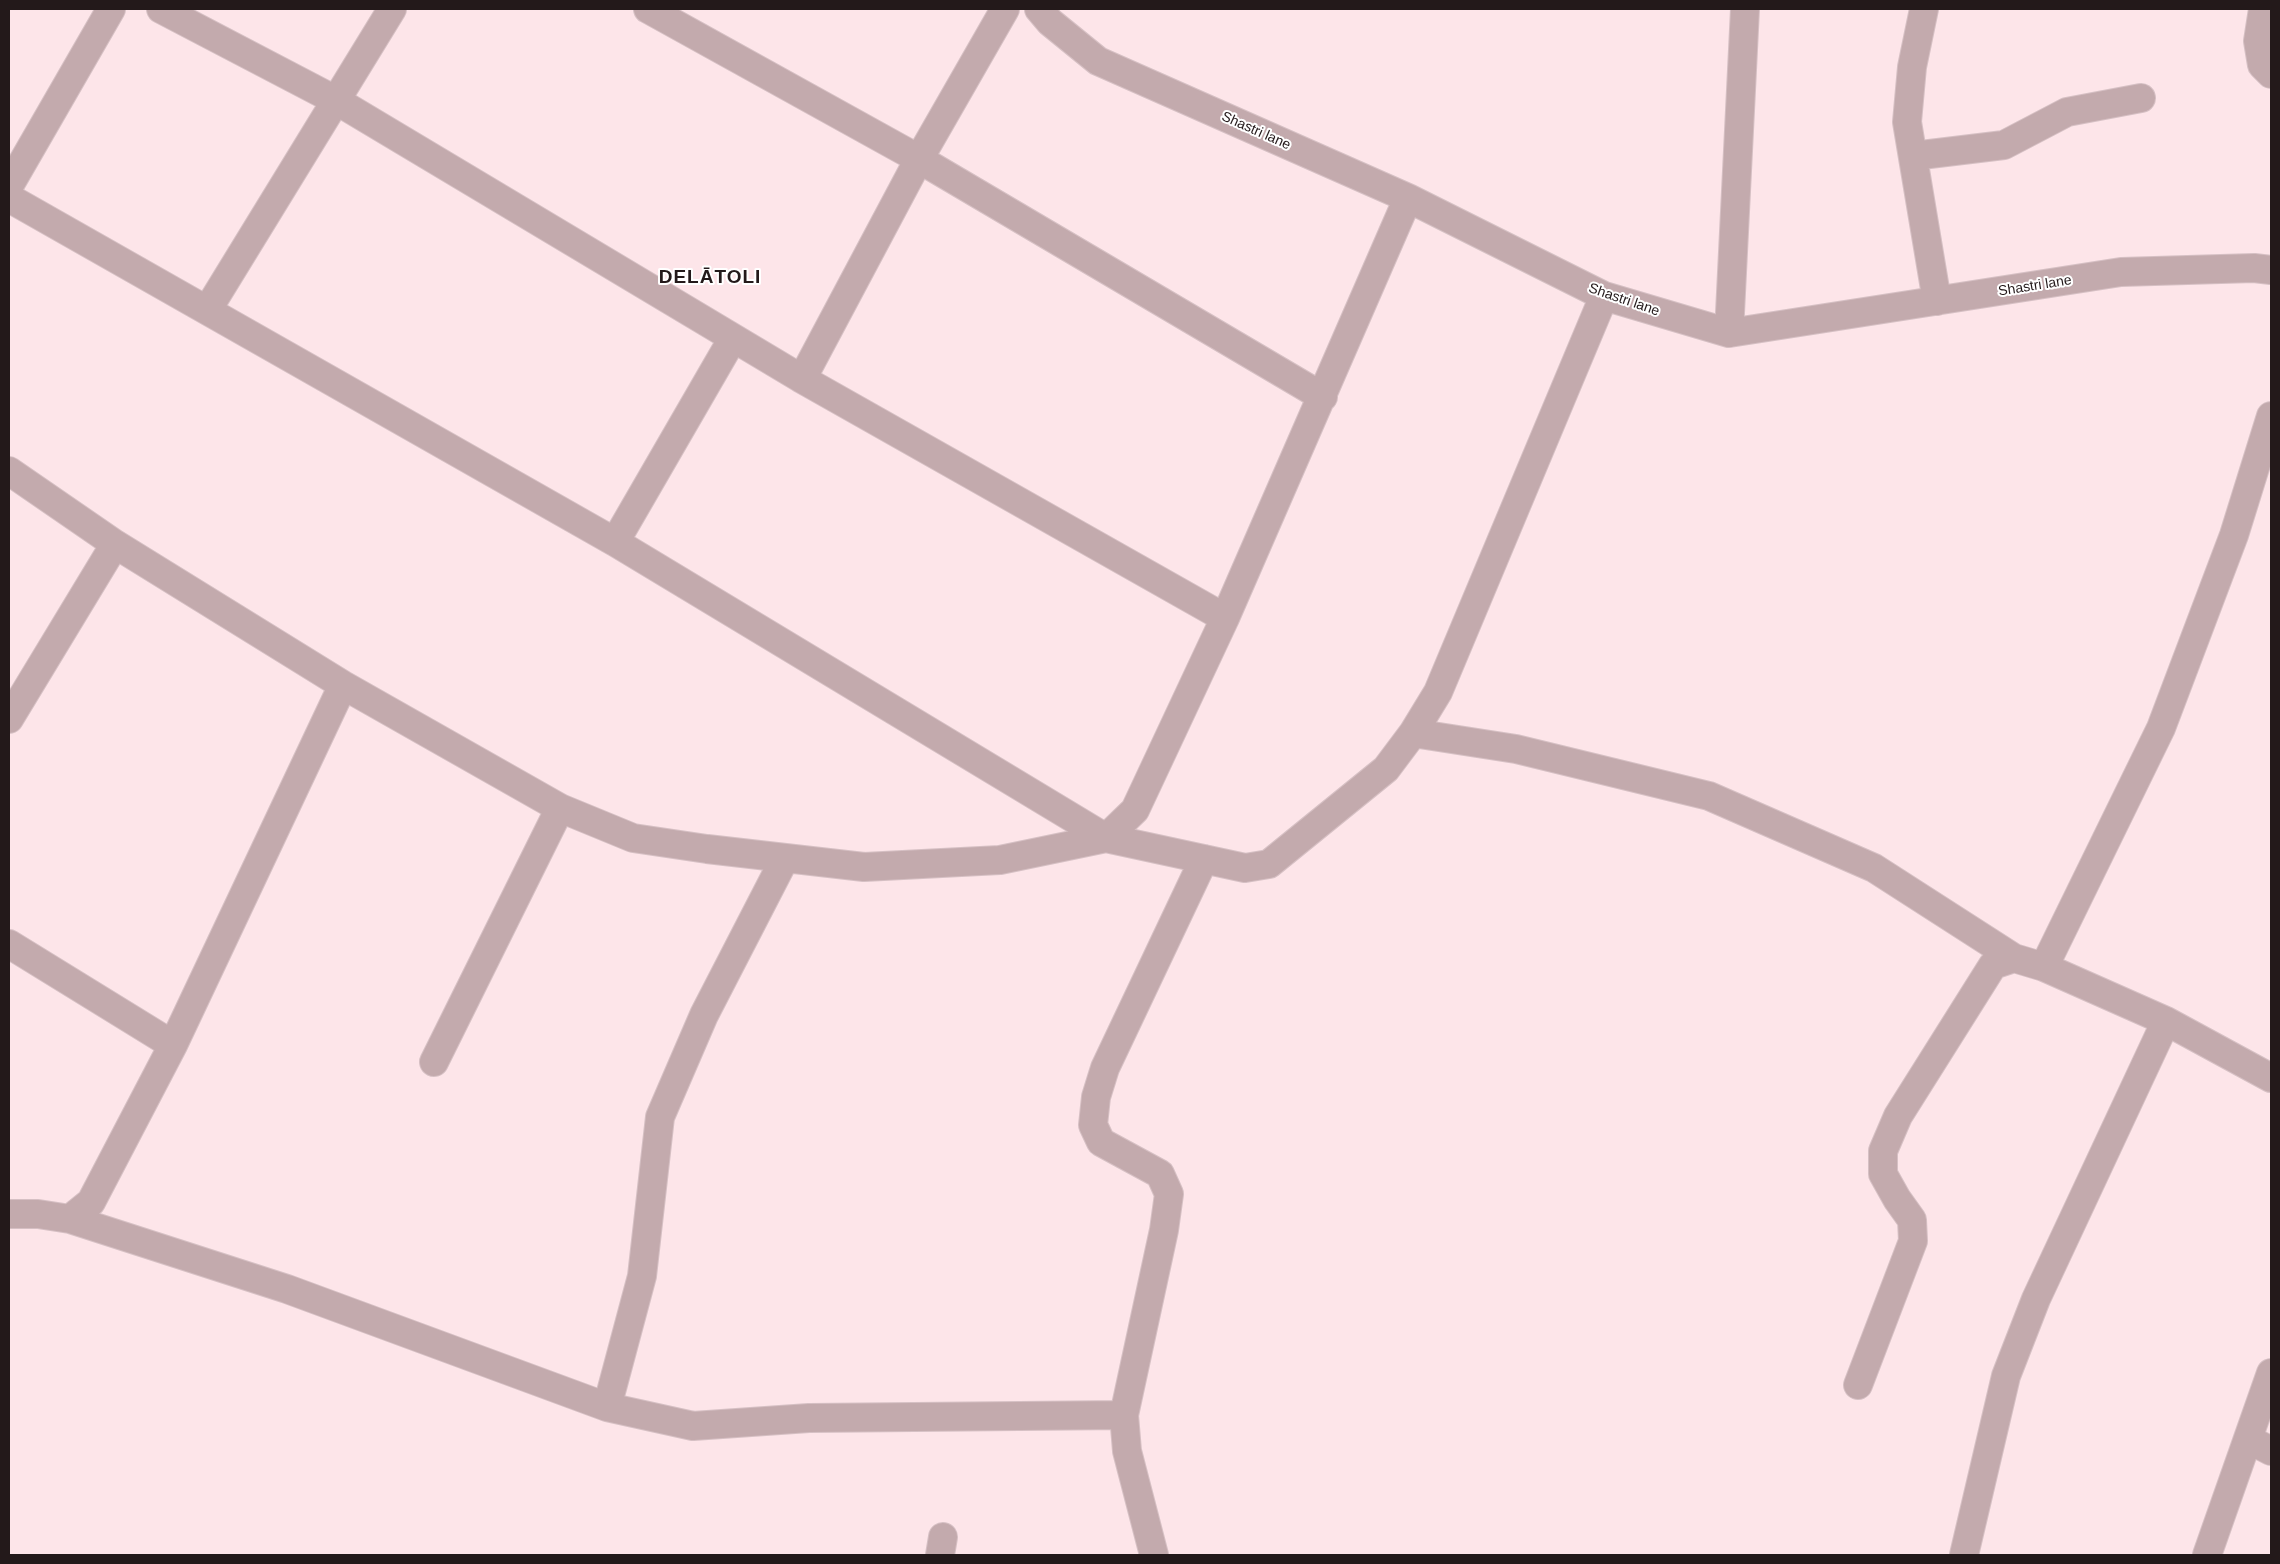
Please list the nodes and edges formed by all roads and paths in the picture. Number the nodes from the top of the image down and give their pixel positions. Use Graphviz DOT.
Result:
graph roads {
  1 [pos="111,9"];
  2 [pos="161,9"];
  3 [pos="392,9"];
  4 [pos="648,9"];
  5 [pos="1005,9"];
  6 [pos="1038,9"];
  7 [pos="1745,9"];
  8 [pos="1924,9"];
  9 [pos="2263,9"];
  10 [pos="2271,74"];
  11 [pos="2141,98"];
  12 [pos="337,101"];
  13 [pos="1913,156"];
  14 [pos="919,159"];
  15 [pos="9,186"];
  16 [pos="9,198"];
  17 [pos="1408,198"];
  18 [pos="2271,270"];
  19 [pos="1604,296"];
  20 [pos="1937,302"];
  21 [pos="208,309"];
  22 [pos="1729,333"];
  23 [pos="733,338"];
  24 [pos="802,379"];
  25 [pos="1323,397"];
  26 [pos="2271,416"];
  27 [pos="9,471"];
  28 [pos="615,542"];
  29 [pos="115,544"];
  30 [pos="1226,618"];
  31 [pos="342,685"];
  32 [pos="9,719"];
  33 [pos="1414,733"];
  34 [pos="560,808"];
  35 [pos="1106,838"];
  36 [pos="785,858"];
  37 [pos="1204,859"];
  38 [pos="9,944"];
  39 [pos="2014,958"];
  40 [pos="2044,967"];
  41 [pos="2166,1021"];
  42 [pos="173,1045"];
  43 [pos="434,1062"];
  44 [pos="2271,1078"];
  45 [pos="9,1214"];
  46 [pos="70,1219"];
  47 [pos="2271,1373"];
  48 [pos="1858,1385"];
  49 [pos="607,1407"];
  50 [pos="1124,1415"];
  51 [pos="2260,1445"];
  52 [pos="1154,1555"];
  53 [pos="1964,1555"];
  54 [pos="2207,1555"];
  1 -- 15 [label="street"];
  2 -- 12 [label="street"];
  3 -- 12 [label="street"];
  4 -- 14 [label="street"];
  5 -- 14 [label="street"];
  6 -- 17 [label="street, Shastri lane"];
  7 -- 22 [label="street"];
  8 -- 13 [label="street"];
  9 -- 10 [label="street"];
  11 -- 13 [label="street"];
  12 -- 21 [label="street"];
  12 -- 23 [label="street"];
  13 -- 20 [label="street"];
  14 -- 24 [label="street"];
  14 -- 25 [label="street"];
  16 -- 21 [label="street"];
  17 -- 19 [label="street, Shastri lane"];
  17 -- 25 [label="street"];
  18 -- 20 [label="street, Shastri lane"];
  19 -- 22 [label="street, Shastri lane"];
  19 -- 33 [label="street"];
  20 -- 22 [label="street, Shastri lane"];
  21 -- 28 [label="street"];
  23 -- 24 [label="street"];
  23 -- 28 [label="street"];
  24 -- 30 [label="street"];
  25 -- 30 [label="street"];
  26 -- 40 [label="street"];
  27 -- 29 [label="street"];
  28 -- 35 [label="street"];
  29 -- 31 [label="street"];
  29 -- 32 [label="street"];
  30 -- 35 [label="street"];
  31 -- 34 [label="street"];
  31 -- 42 [label="street"];
  33 -- 37 [label="street"];
  33 -- 39 [label="street"];
  34 -- 36 [label="street"];
  34 -- 43 [label="street"];
  35 -- 36 [label="street"];
  35 -- 37 [label="street"];
  36 -- 49 [label="street"];
  37 -- 50 [label="street"];
  38 -- 42 [label="street"];
  39 -- 40 [label="street"];
  39 -- 48 [label="street"];
  40 -- 41 [label="street"];
  41 -- 44 [label="street"];
  41 -- 53 [label="street"];
  42 -- 46 [label="street"];
  45 -- 46 [label="street"];
  46 -- 49 [label="street"];
  47 -- 51 [label="street"];
  49 -- 50 [label="street"];
  50 -- 52 [label="street"];
  51 -- 54 [label="street"];
}
